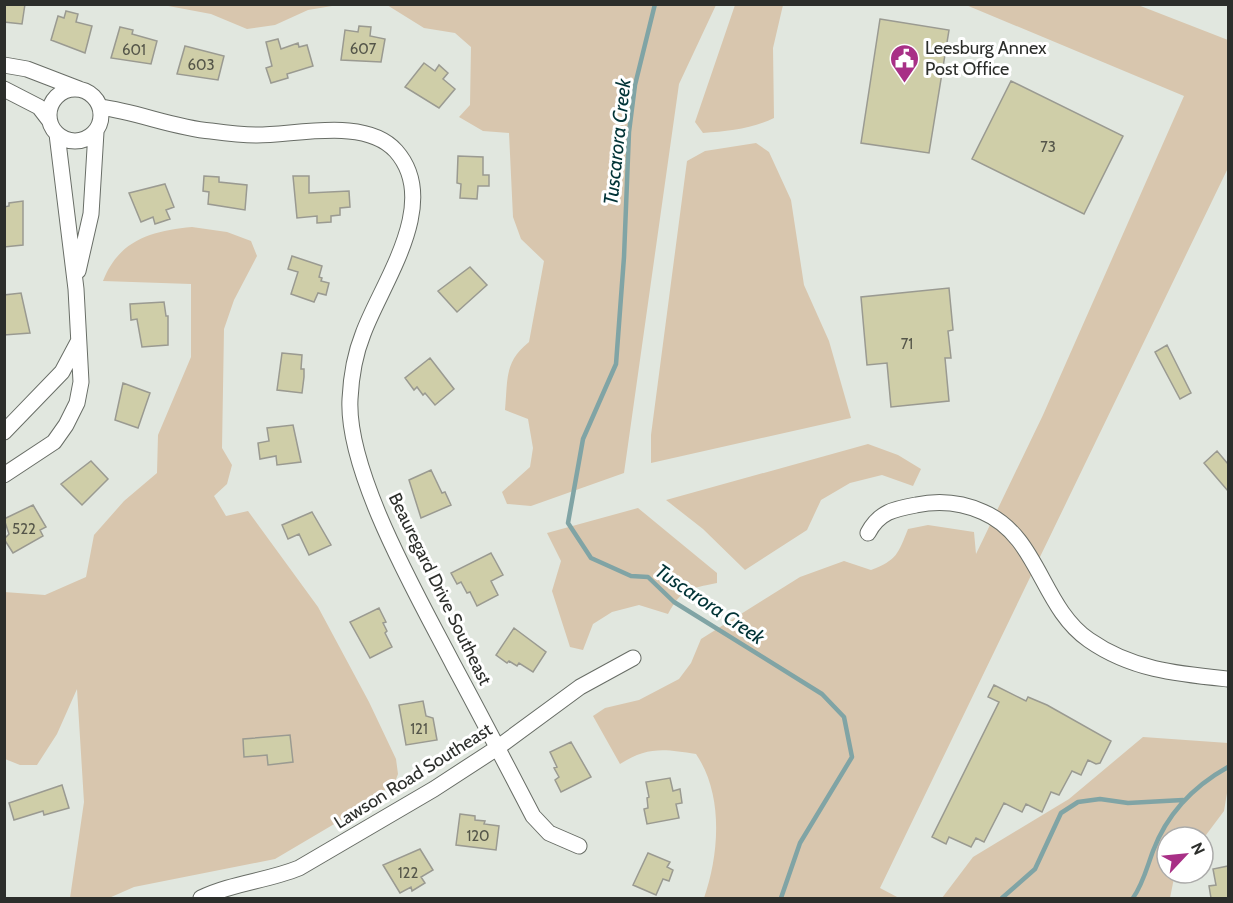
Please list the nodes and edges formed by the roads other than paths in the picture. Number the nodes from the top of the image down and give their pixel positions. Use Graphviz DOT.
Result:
graph roads {
  1 [pos="4,65"];
  2 [pos="4,89"];
  3 [pos="79,89"];
  4 [pos="100,107"];
  5 [pos="50,120"];
  6 [pos="96,132"];
  7 [pos="57,134"];
  8 [pos="76,289"];
  9 [pos="79,339"];
  10 [pos="4,432"];
  11 [pos="4,475"];
  12 [pos="868,533"];
  13 [pos="633,658"];
  14 [pos="1228,679"];
  15 [pos="497,747"];
  16 [pos="579,846"];
  17 [pos="201,898"];
  1 -- 3 [label="street"];
  2 -- 5 [label="street"];
  3 -- 4 [label="street"];
  3 -- 5 [label="street"];
  4 -- 6 [label="street"];
  4 -- 15 [label="street, Beauregard Drive Southeast"];
  5 -- 7 [label="street"];
  6 -- 7 [label="street"];
  6 -- 8 [label="street"];
  7 -- 8 [label="street"];
  8 -- 9 [label="street"];
  9 -- 10 [label="street"];
  9 -- 11 [label="street"];
  12 -- 14 [label="street"];
  13 -- 15 [label="street, Lawson Road Southeast"];
  15 -- 16 [label="street, Beauregard Drive Southeast"];
  15 -- 17 [label="street, Lawson Road Southeast"];
}
